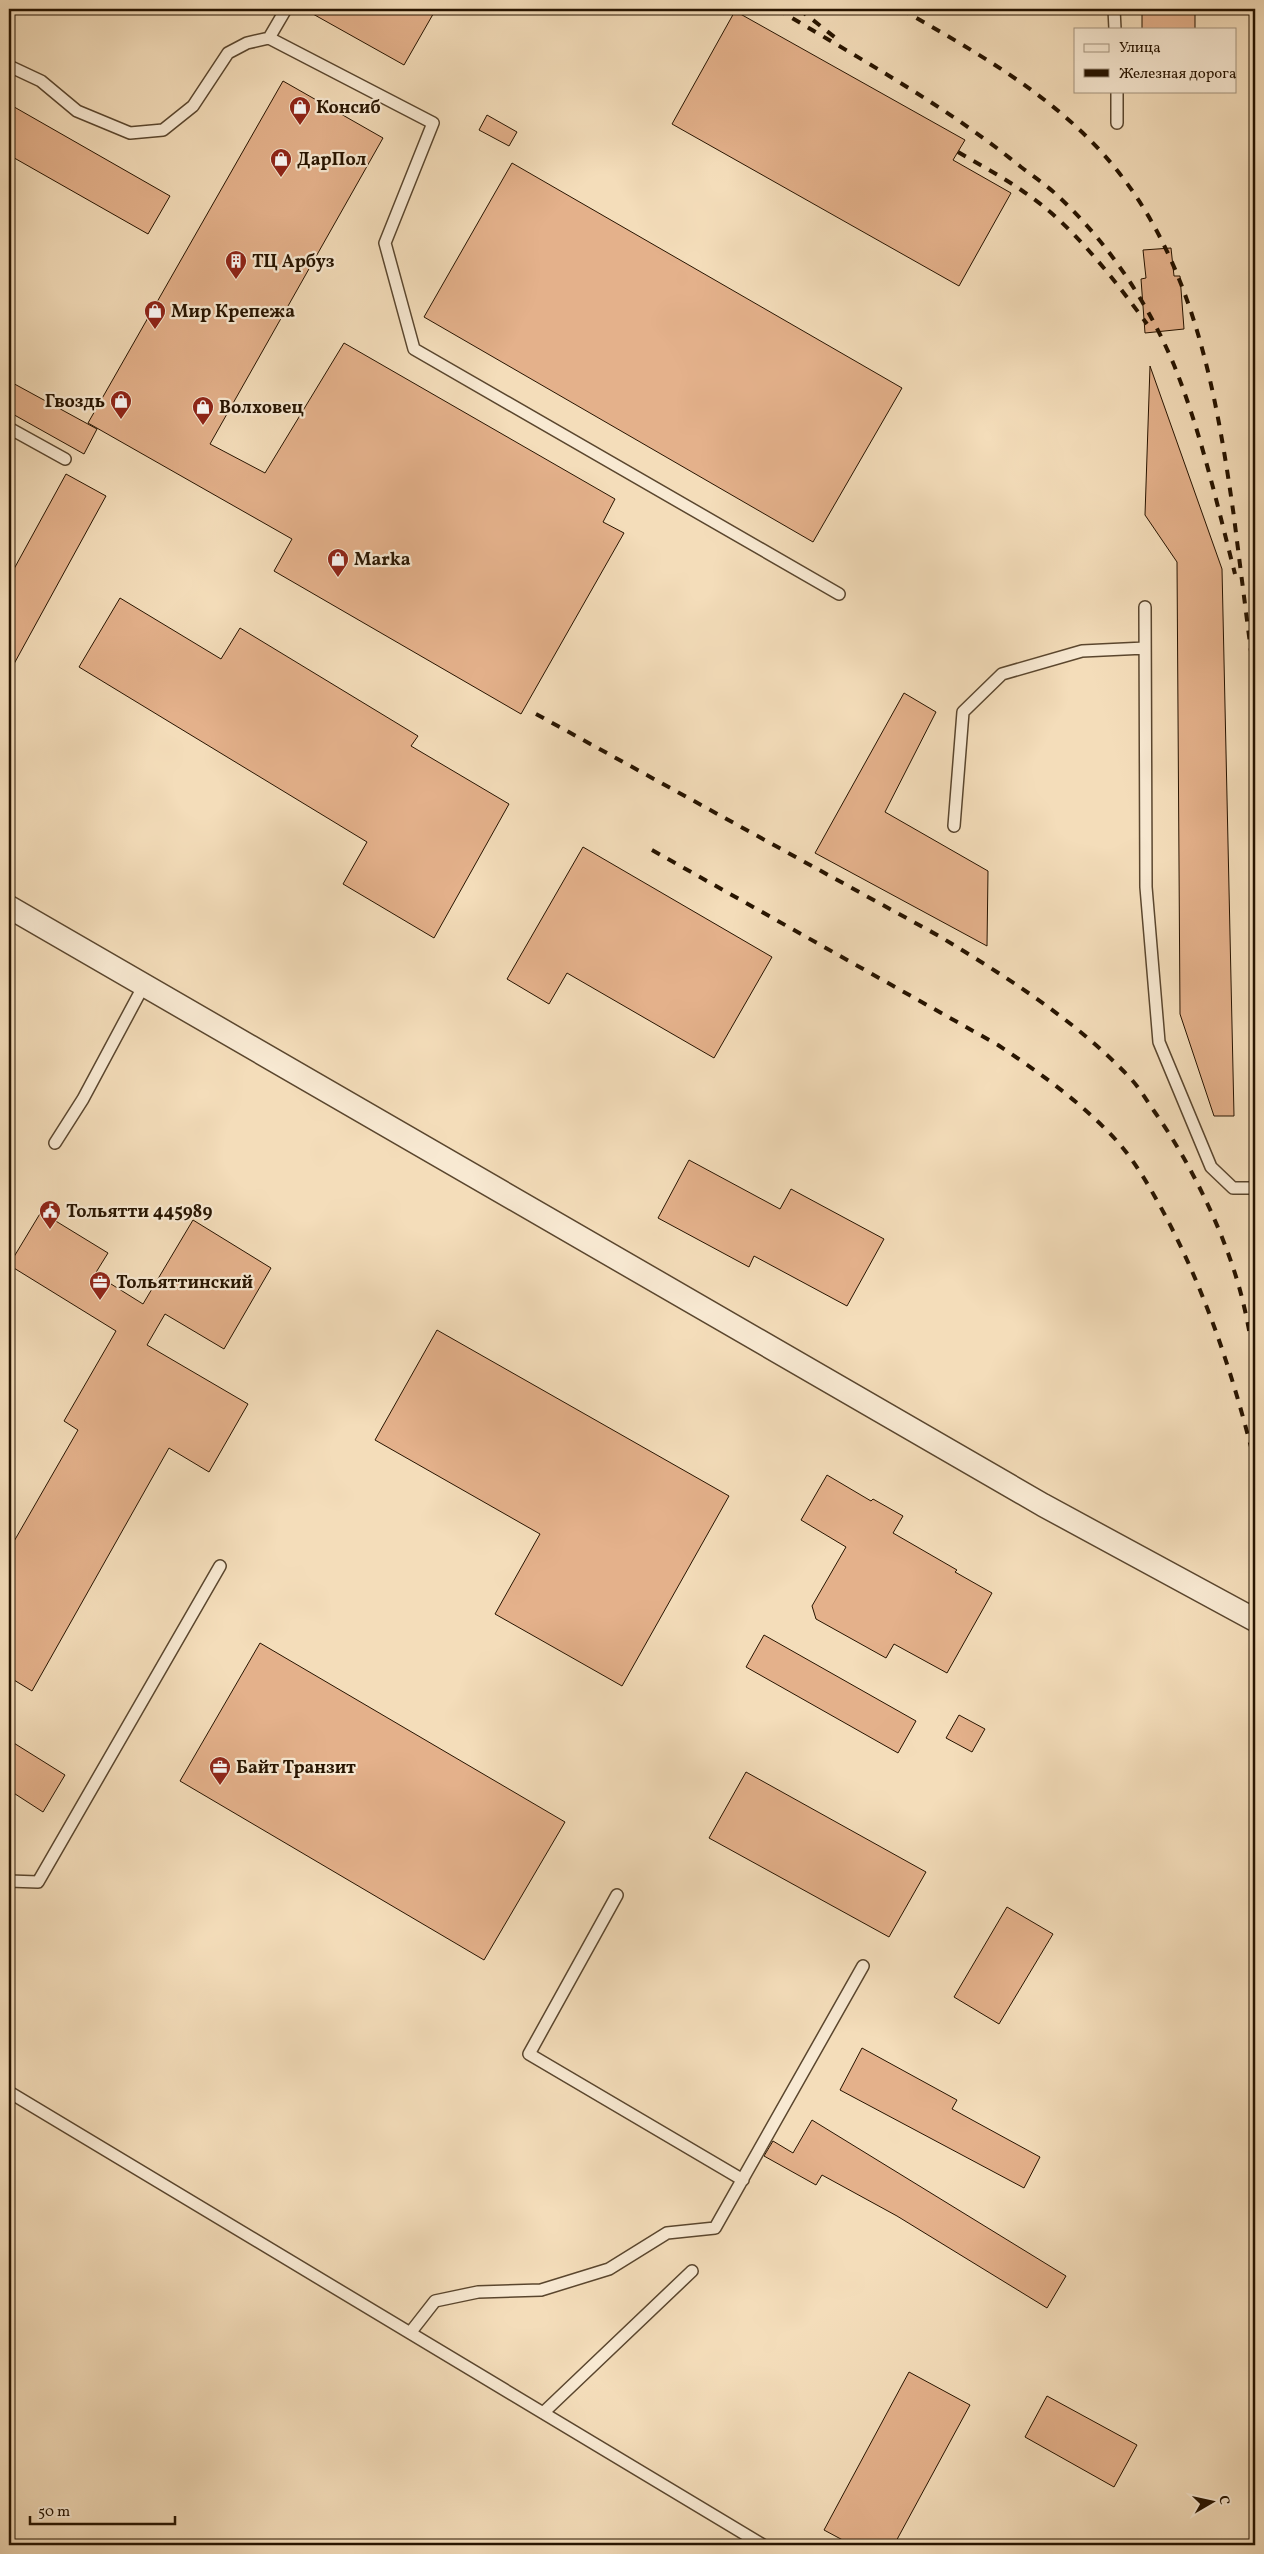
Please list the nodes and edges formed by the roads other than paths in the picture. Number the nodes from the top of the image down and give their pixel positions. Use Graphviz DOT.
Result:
graph roads {
  1 [pos="286,9"];
  2 [pos="1114,9"];
  3 [pos="1115,28"];
  4 [pos="269,38"];
  5 [pos="9,66"];
  6 [pos="1117,92"];
  7 [pos="1118,123"];
  8 [pos="9,428"];
  9 [pos="65,459"];
  10 [pos="839,594"];
  11 [pos="1145,607"];
  12 [pos="1145,648"];
  13 [pos="954,826"];
  14 [pos="9,906"];
  15 [pos="144,985"];
  16 [pos="55,1143"];
  17 [pos="1255,1188"];
  18 [pos="220,1566"];
  19 [pos="1255,1620"];
  20 [pos="9,1881"];
  21 [pos="618,1895"];
  22 [pos="863,1966"];
  23 [pos="9,2092"];
  24 [pos="743,2180"];
  25 [pos="692,2271"];
  26 [pos="410,2333"];
  27 [pos="543,2413"];
  28 [pos="763,2545"];
  1 -- 4 [label="lane"];
  2 -- 3 [label="lane"];
  4 -- 5 [label="lane"];
  4 -- 10 [label="lane"];
  6 -- 7 [label="lane"];
  8 -- 9 [label="lane"];
  11 -- 12 [label="lane"];
  12 -- 13 [label="lane"];
  12 -- 17 [label="lane"];
  14 -- 15 [label="street"];
  15 -- 16 [label="lane"];
  15 -- 19 [label="street"];
  18 -- 20 [label="lane"];
  21 -- 24 [label="lane"];
  22 -- 24 [label="lane"];
  23 -- 26 [label="lane"];
  24 -- 26 [label="lane"];
  25 -- 27 [label="lane"];
  26 -- 27 [label="lane"];
  27 -- 28 [label="lane"];
}
